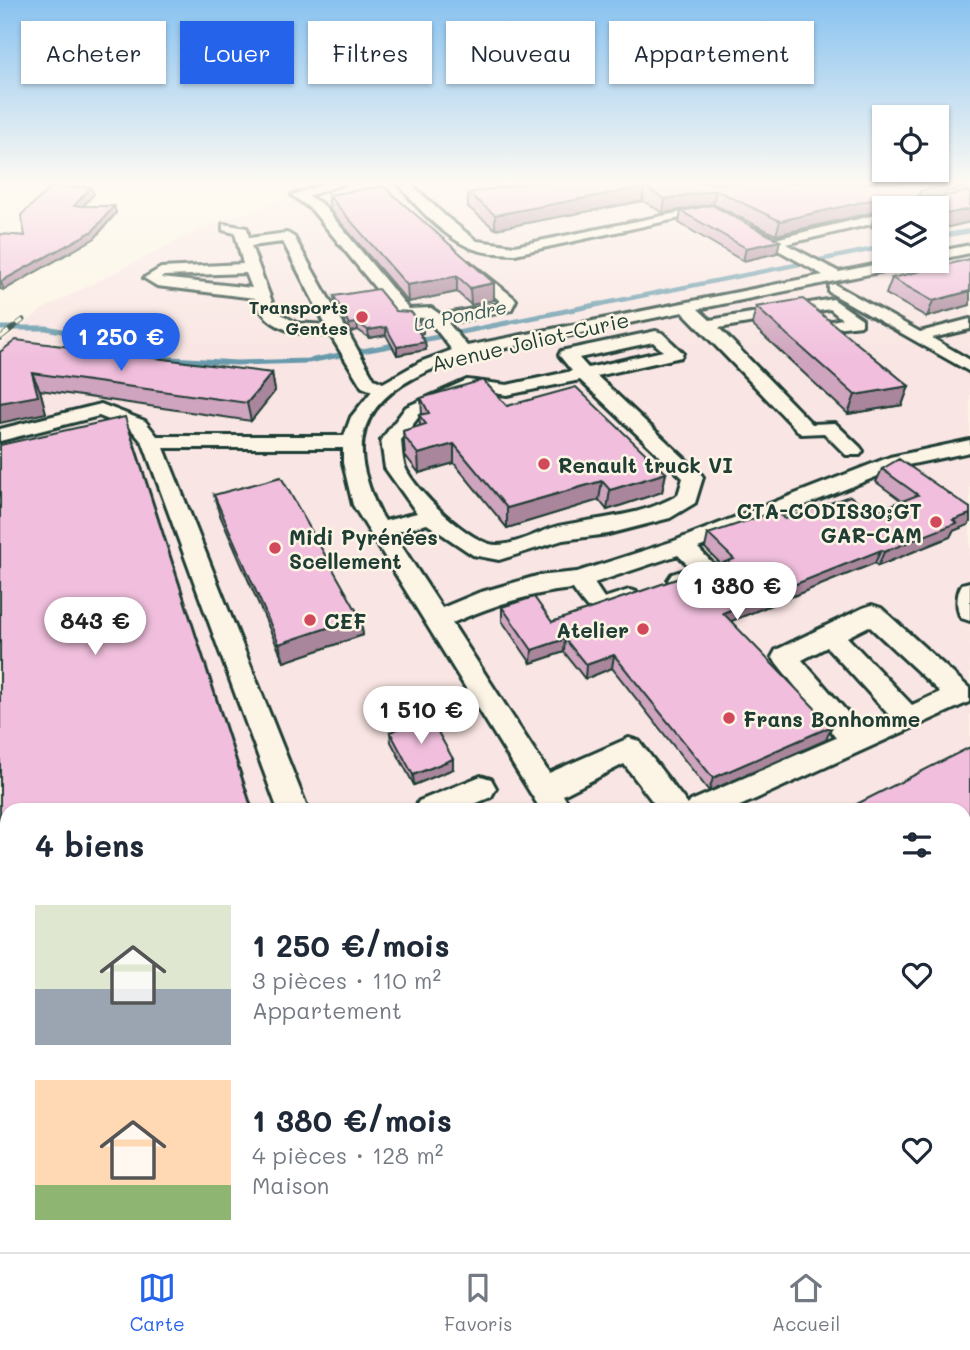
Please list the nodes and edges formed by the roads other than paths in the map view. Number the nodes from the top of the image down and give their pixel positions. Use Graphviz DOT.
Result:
graph roads {
  1 [pos="255,241"];
  2 [pos="289,241"];
  3 [pos="345,241"];
  4 [pos="469,241"];
  5 [pos="557,241"];
  6 [pos="771,241"];
  7 [pos="781,241"];
  8 [pos="243,243"];
  9 [pos="774,243"];
  10 [pos="970,249"];
  11 [pos="949,253"];
  12 [pos="456,255"];
  13 [pos="187,256"];
  14 [pos="251,265"];
  15 [pos="872,268"];
  16 [pos="825,275"];
  17 [pos="261,294"];
  18 [pos="686,307"];
  19 [pos="970,324"];
  20 [pos="707,325"];
  21 [pos="822,327"];
  22 [pos="340,337"];
  23 [pos="450,337"];
  24 [pos="918,337"];
  25 [pos="970,367"];
  26 [pos="584,374"];
  27 [pos="384,390"];
  28 [pos="0,435"];
  29 [pos="152,442"];
  30 [pos="352,442"];
  31 [pos="970,446"];
  32 [pos="853,451"];
  33 [pos="430,516"];
  34 [pos="380,530"];
  35 [pos="682,546"];
  36 [pos="579,580"];
  37 [pos="970,590"];
  38 [pos="970,612"];
  39 [pos="437,620"];
  40 [pos="830,635"];
  41 [pos="908,718"];
  42 [pos="855,741"];
  43 [pos="481,788"];
  44 [pos="551,801"];
  45 [pos="290,803"];
  46 [pos="446,803"];
  47 [pos="671,803"];
  48 [pos="717,803"];
  1 -- 8 [label="street"];
  2 -- 22 [label="street"];
  3 -- 23 [label="street"];
  4 -- 5 [label="street"];
  6 -- 9 [label="street"];
  7 -- 9 [label="street"];
  8 -- 14 [label="street"];
  9 -- 16 [label="street"];
  10 -- 11 [label="street"];
  12 -- 23 [label="street"];
  13 -- 14 [label="street"];
  14 -- 17 [label="street"];
  14 -- 17 [label="street"];
  15 -- 16 [label="street, Avenue Joliot-Curie"];
  16 -- 18 [label="street, Avenue Joliot-Curie"];
  16 -- 24 [label="street"];
  17 -- 22 [label="street"];
  18 -- 20 [label="street"];
  18 -- 23 [label="street, Avenue Joliot-Curie"];
  19 -- 24 [label="street"];
  20 -- 21 [label="street"];
  20 -- 32 [label="street"];
  22 -- 27 [label="street"];
  23 -- 27 [label="street, Avenue Joliot-Curie"];
  24 -- 25 [label="street"];
  26 -- 26 [label="street"];
  26 -- 33 [label="street"];
  26 -- 33 [label="street"];
  27 -- 30 [label="street, Avenue Joliot-Curie"];
  28 -- 29 [label="street"];
  29 -- 30 [label="street"];
  29 -- 45 [label="street"];
  30 -- 34 [label="street"];
  31 -- 35 [label="street"];
  33 -- 34 [label="street"];
  34 -- 39 [label="street"];
  35 -- 36 [label="street"];
  35 -- 36 [label="street"];
  36 -- 39 [label="street"];
  37 -- 38 [label="street"];
  39 -- 44 [label="street"];
  40 -- 41 [label="street"];
  40 -- 41 [label="street"];
  40 -- 42 [label="street"];
  41 -- 42 [label="street"];
  42 -- 48 [label="street"];
  43 -- 46 [label="street"];
  44 -- 47 [label="street"];
}
